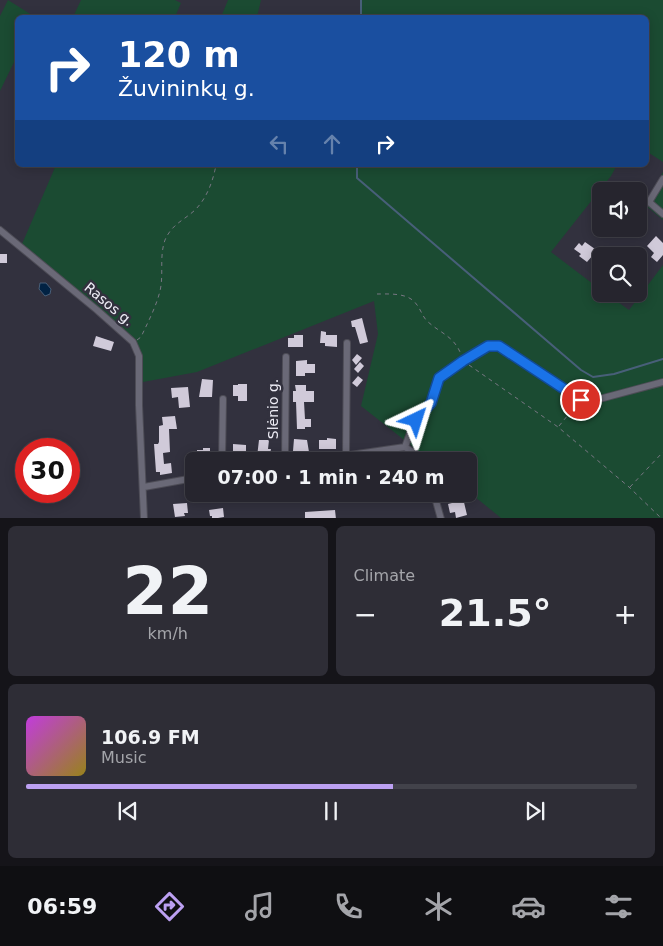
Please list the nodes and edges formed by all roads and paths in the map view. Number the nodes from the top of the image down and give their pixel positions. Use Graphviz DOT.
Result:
graph roads {
  1 [pos="216,167"];
  2 [pos="663,179"];
  3 [pos="663,214"];
  4 [pos="0,230"];
  5 [pos="377,294"];
  6 [pos="133,342"];
  7 [pos="346,342"];
  8 [pos="286,357"];
  9 [pos="463,361"];
  10 [pos="663,382"];
  11 [pos="223,399"];
  12 [pos="581,400"];
  13 [pos="558,427"];
  14 [pos="405,447"];
  15 [pos="222,452"];
  16 [pos="285,452"];
  17 [pos="346,452"];
  18 [pos="372,452"];
  19 [pos="412,452"];
  20 [pos="663,452"];
  21 [pos="185,480"];
  22 [pos="144,487"];
  23 [pos="629,488"];
  24 [pos="436,502"];
  25 [pos="144,518"];
  26 [pos="440,518"];
  27 [pos="662,518"];
  1 -- 6 [label="path"];
  2 -- 3 [label="street"];
  4 -- 6 [label="street, Rasos g."];
  5 -- 9 [label="path"];
  6 -- 22 [label="street, Rasos g."];
  7 -- 17 [label="street"];
  8 -- 16 [label="street, Slėnio g."];
  9 -- 12 [label="street"];
  9 -- 13 [label="path"];
  9 -- 14 [label="street"];
  10 -- 12 [label="street"];
  11 -- 15 [label="street"];
  12 -- 13 [label="path"];
  13 -- 23 [label="path"];
  14 -- 18 [label="street"];
  14 -- 19 [label="street"];
  20 -- 23 [label="path"];
  21 -- 22 [label="street"];
  22 -- 25 [label="street, Rasos g."];
  23 -- 27 [label="path"];
  24 -- 26 [label="street"];
}
